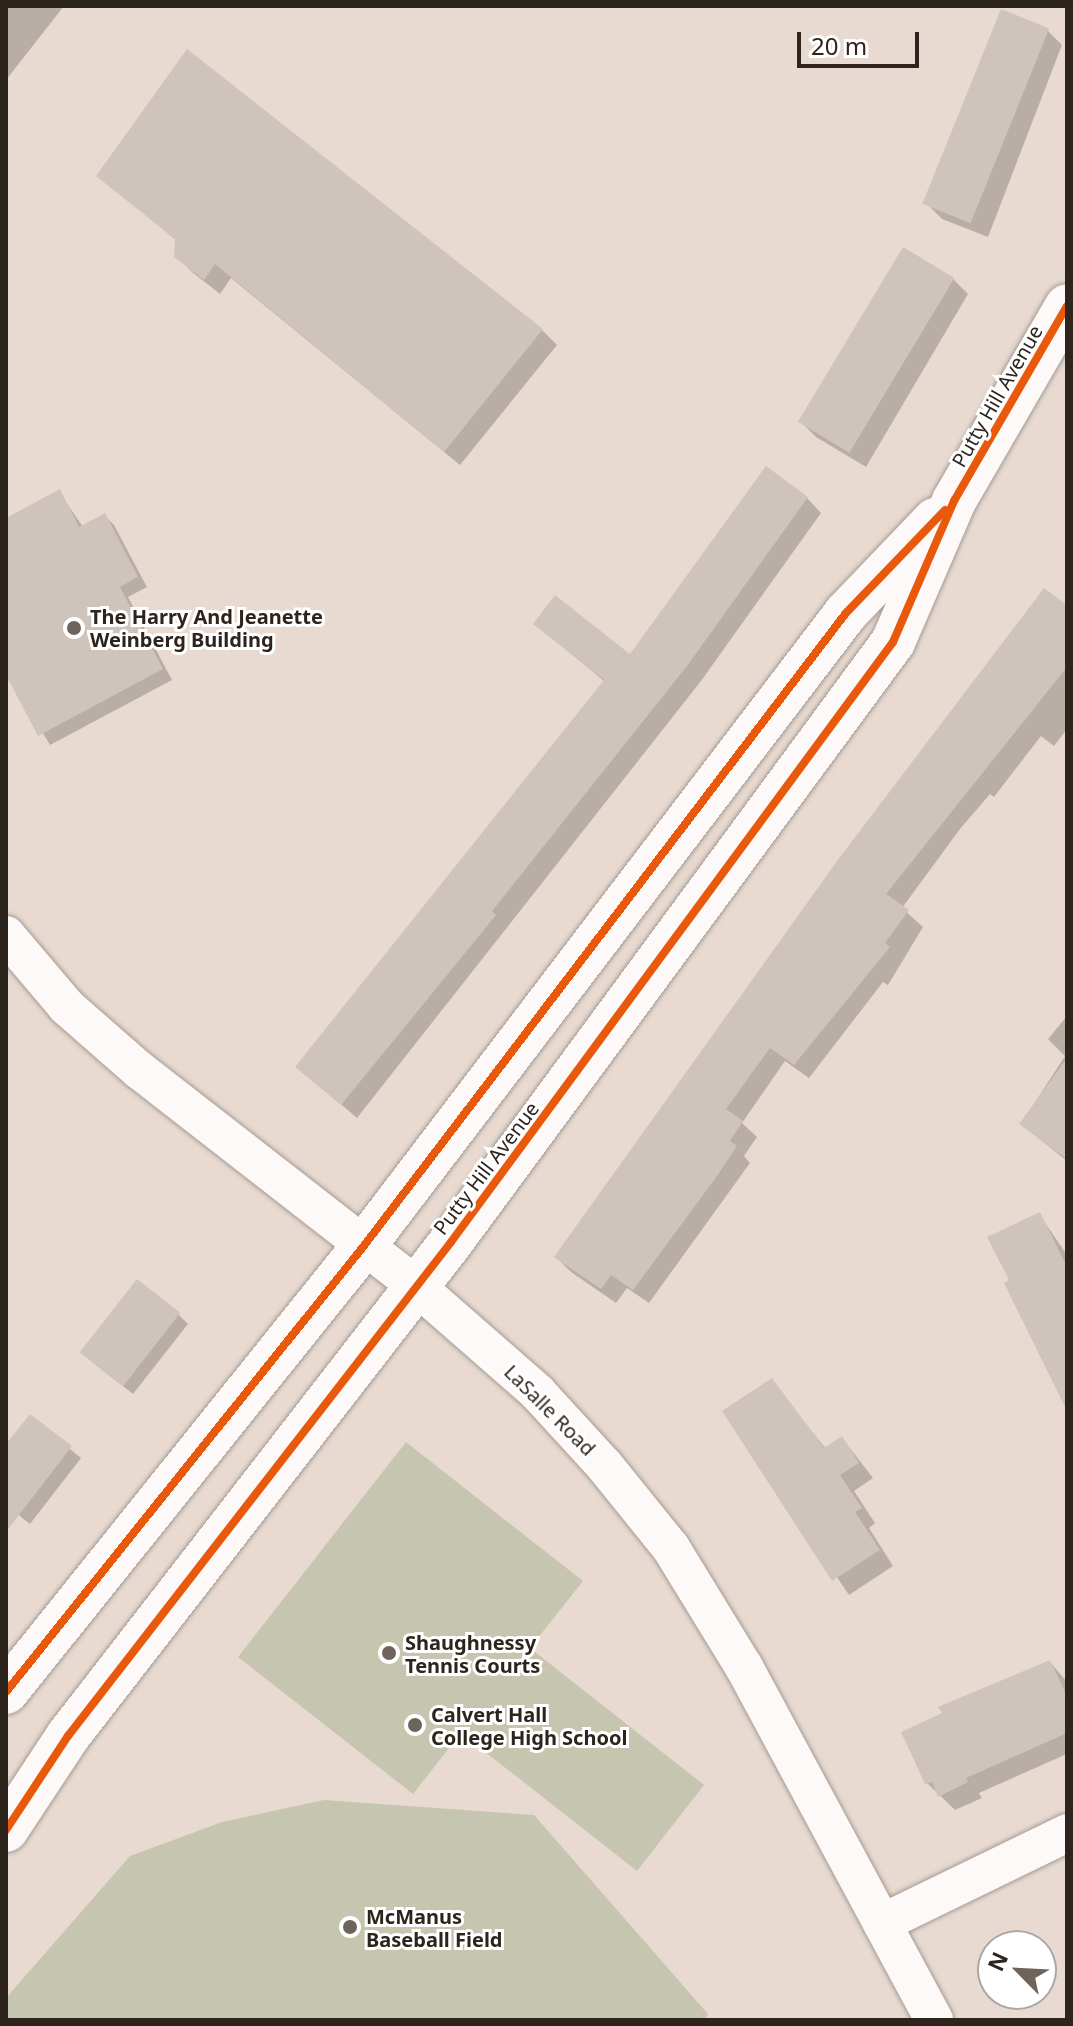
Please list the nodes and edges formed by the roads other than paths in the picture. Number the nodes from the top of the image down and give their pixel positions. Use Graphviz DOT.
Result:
graph roads {
  1 [pos="1067,306"];
  2 [pos="954,501"];
  3 [pos="6,935"];
  4 [pos="363,1247"];
  5 [pos="416,1286"];
  6 [pos="6,1692"];
  7 [pos="6,1830"];
  8 [pos="1067,1833"];
  9 [pos="882,1923"];
  10 [pos="934,2020"];
  1 -- 2 [label="street, Putty Hill Avenue"];
  2 -- 4 [label="street, Putty Hill Avenue"];
  2 -- 5 [label="street, Putty Hill Avenue"];
  3 -- 4 [label="street, LaSalle Road"];
  4 -- 5 [label="street, LaSalle Road"];
  4 -- 6 [label="street, Putty Hill Avenue"];
  5 -- 7 [label="street, Putty Hill Avenue"];
  5 -- 9 [label="street, LaSalle Road"];
  8 -- 9 [label="street"];
  9 -- 10 [label="street, LaSalle Road"];
}
